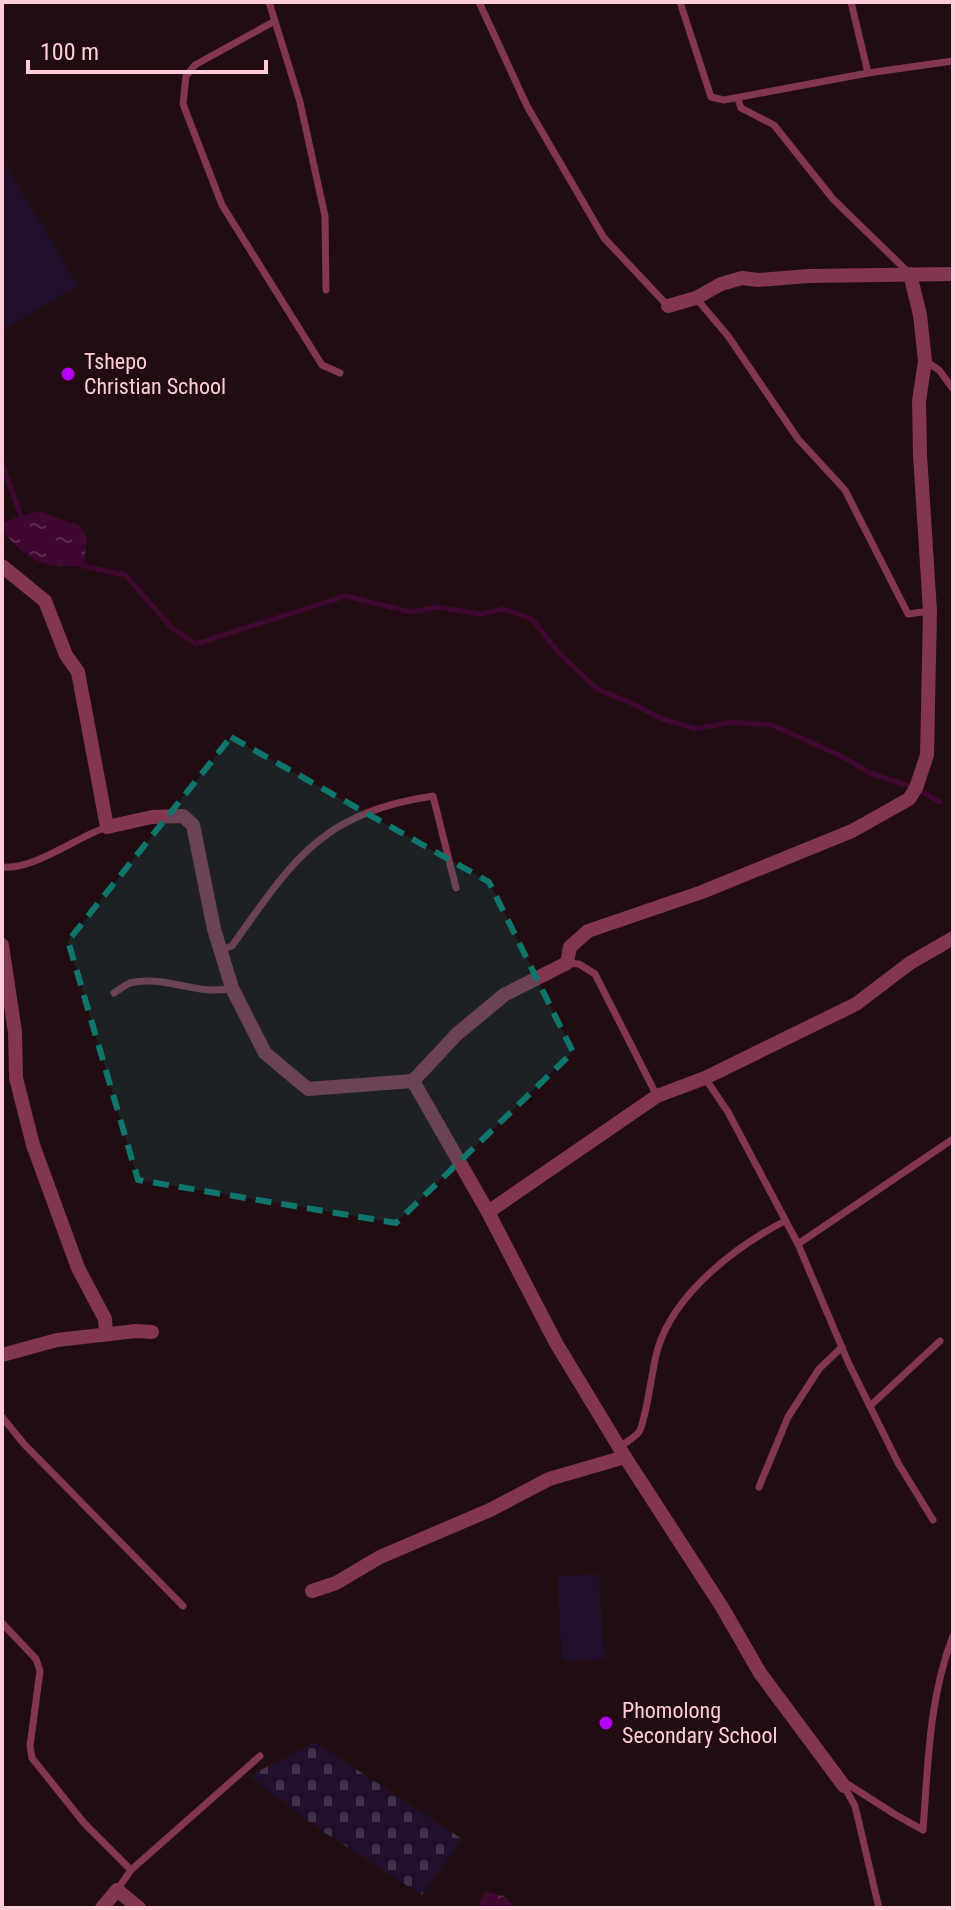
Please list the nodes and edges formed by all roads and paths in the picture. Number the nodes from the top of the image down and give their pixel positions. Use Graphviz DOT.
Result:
graph roads {
  1 [pos="269,2"];
  2 [pos="479,2"];
  3 [pos="680,2"];
  4 [pos="851,2"];
  5 [pos="273,22"];
  6 [pos="953,61"];
  7 [pos="868,73"];
  8 [pos="738,99"];
  9 [pos="910,274"];
  10 [pos="953,274"];
  11 [pos="326,290"];
  12 [pos="696,298"];
  13 [pos="668,306"];
  14 [pos="925,361"];
  15 [pos="340,373"];
  16 [pos="953,389"];
  17 [pos="2,566"];
  18 [pos="930,611"];
  19 [pos="107,827"];
  20 [pos="2,867"];
  21 [pos="456,888"];
  22 [pos="953,938"];
  23 [pos="2,945"];
  24 [pos="220,950"];
  25 [pos="567,963"];
  26 [pos="232,988"];
  27 [pos="114,993"];
  28 [pos="2,1068"];
  29 [pos="16,1078"];
  30 [pos="705,1078"];
  31 [pos="413,1081"];
  32 [pos="657,1096"];
  33 [pos="953,1139"];
  34 [pos="488,1212"];
  35 [pos="785,1221"];
  36 [pos="798,1244"];
  37 [pos="152,1332"];
  38 [pos="106,1333"];
  39 [pos="940,1341"];
  40 [pos="842,1347"];
  41 [pos="2,1355"];
  42 [pos="870,1406"];
  43 [pos="2,1417"];
  44 [pos="623,1452"];
  45 [pos="759,1487"];
  46 [pos="933,1520"];
  47 [pos="312,1591"];
  48 [pos="183,1606"];
  49 [pos="2,1623"];
  50 [pos="953,1636"];
  51 [pos="260,1756"];
  52 [pos="844,1786"];
  53 [pos="131,1870"];
  54 [pos="117,1890"];
  55 [pos="102,1908"];
  56 [pos="139,1908"];
  57 [pos="879,1908"];
  1 -- 5 [label="lane"];
  2 -- 13 [label="lane"];
  3 -- 8 [label="lane"];
  4 -- 7 [label="lane"];
  5 -- 11 [label="lane"];
  5 -- 15 [label="lane"];
  6 -- 7 [label="lane"];
  7 -- 8 [label="lane"];
  8 -- 9 [label="lane"];
  9 -- 10 [label="street"];
  9 -- 12 [label="street"];
  9 -- 14 [label="street"];
  12 -- 13 [label="street"];
  12 -- 18 [label="lane"];
  14 -- 16 [label="lane"];
  14 -- 18 [label="street"];
  17 -- 19 [label="street"];
  18 -- 25 [label="street"];
  19 -- 20 [label="lane"];
  19 -- 24 [label="street"];
  21 -- 24 [label="lane"];
  22 -- 30 [label="street"];
  23 -- 29 [label="street"];
  24 -- 26 [label="street"];
  25 -- 31 [label="street"];
  25 -- 32 [label="lane"];
  26 -- 27 [label="lane"];
  26 -- 31 [label="street"];
  28 -- 29 [label="street"];
  29 -- 38 [label="street"];
  30 -- 32 [label="street"];
  30 -- 35 [label="lane"];
  31 -- 34 [label="street"];
  32 -- 34 [label="street"];
  33 -- 36 [label="lane"];
  34 -- 44 [label="street"];
  35 -- 36 [label="lane"];
  35 -- 44 [label="lane"];
  36 -- 40 [label="lane"];
  37 -- 38 [label="street"];
  38 -- 41 [label="street"];
  39 -- 42 [label="lane"];
  40 -- 42 [label="lane"];
  40 -- 45 [label="lane"];
  42 -- 46 [label="lane"];
  43 -- 48 [label="lane"];
  44 -- 47 [label="street"];
  44 -- 52 [label="street"];
  49 -- 53 [label="lane"];
  50 -- 52 [label="lane"];
  51 -- 53 [label="lane"];
  52 -- 57 [label="lane"];
  53 -- 54 [label="lane"];
  54 -- 55 [label="street"];
  54 -- 56 [label="street"];
}
